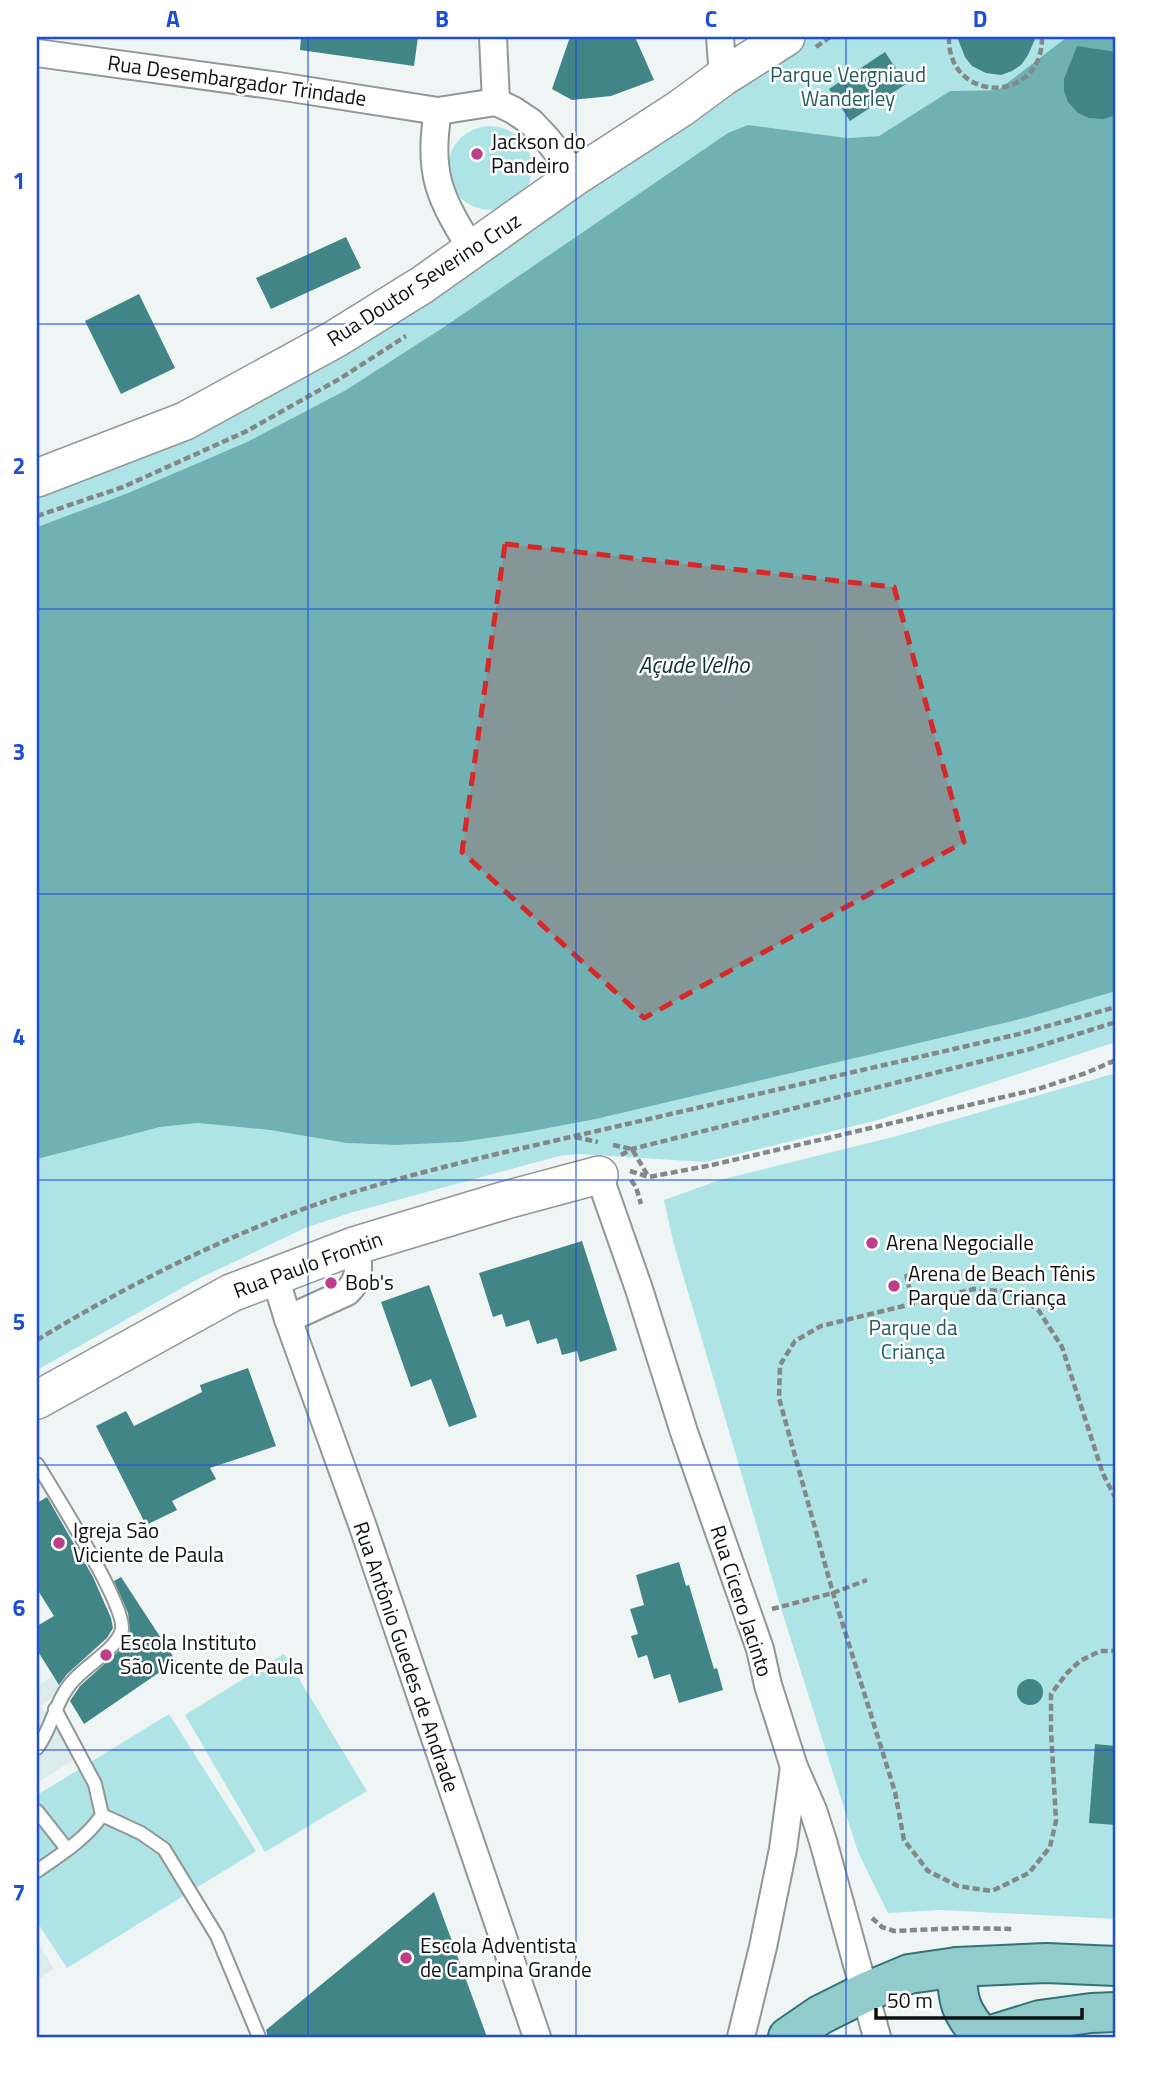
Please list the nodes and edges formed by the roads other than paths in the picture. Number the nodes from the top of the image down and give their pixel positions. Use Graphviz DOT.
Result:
graph roads {
  1 [pos="493,37"];
  2 [pos="720,37"];
  3 [pos="786,37"];
  4 [pos="37,52"];
  5 [pos="723,77"];
  6 [pos="496,102"];
  7 [pos="438,111"];
  8 [pos="576,176"];
  9 [pos="472,250"];
  10 [pos="37,478"];
  11 [pos="611,1171"];
  12 [pos="354,1246"];
  13 [pos="275,1277"];
  14 [pos="288,1319"];
  15 [pos="37,1401"];
  16 [pos="37,1464"];
  17 [pos="55,1709"];
  18 [pos="37,1748"];
  19 [pos="794,1767"];
  20 [pos="37,1811"];
  21 [pos="102,1815"];
  22 [pos="67,1849"];
  23 [pos="37,1871"];
  24 [pos="1116,1965"];
  25 [pos="957,1967"];
  26 [pos="866,1992"];
  27 [pos="1116,2012"];
  28 [pos="259,2037"];
  29 [pos="537,2037"];
  30 [pos="741,2037"];
  31 [pos="788,2037"];
  32 [pos="877,2037"];
  33 [pos="983,2037"];
  1 -- 6 [label="street"];
  2 -- 5 [label="street"];
  3 -- 5 [label="main road, Rua Doutor Severino Cruz"];
  4 -- 7 [label="street, Rua Desembargador Trindade"];
  5 -- 8 [label="main road, Rua Doutor Severino Cruz"];
  6 -- 7 [label="street, Rua Desembargador Trindade"];
  6 -- 8 [label="street"];
  7 -- 9 [label="street"];
  8 -- 9 [label="main road, Rua Doutor Severino Cruz"];
  9 -- 10 [label="main road, Rua Doutor Severino Cruz"];
  11 -- 12 [label="main road, Rua Paulo Frontin"];
  11 -- 19 [label="street, Rua Cicero Jacinto"];
  12 -- 13 [label="main road, Rua Paulo Frontin"];
  12 -- 14 [label="street"];
  13 -- 14 [label="street, Rua Antônio Guedes de Andrade"];
  13 -- 15 [label="main road, Rua Paulo Frontin"];
  14 -- 29 [label="street, Rua Antônio Guedes de Andrade"];
  16 -- 17 [label="lane"];
  17 -- 18 [label="lane"];
  17 -- 21 [label="lane"];
  19 -- 26 [label="street"];
  19 -- 30 [label="street, Rua Cicero Jacinto"];
  20 -- 22 [label="lane"];
  21 -- 22 [label="lane"];
  21 -- 28 [label="lane"];
  22 -- 23 [label="lane"];
  24 -- 25 [label="main road"];
  25 -- 26 [label="main road"];
  25 -- 33 [label="main road"];
  26 -- 31 [label="main road"];
  26 -- 32 [label="street"];
  27 -- 33 [label="main road"];
}
